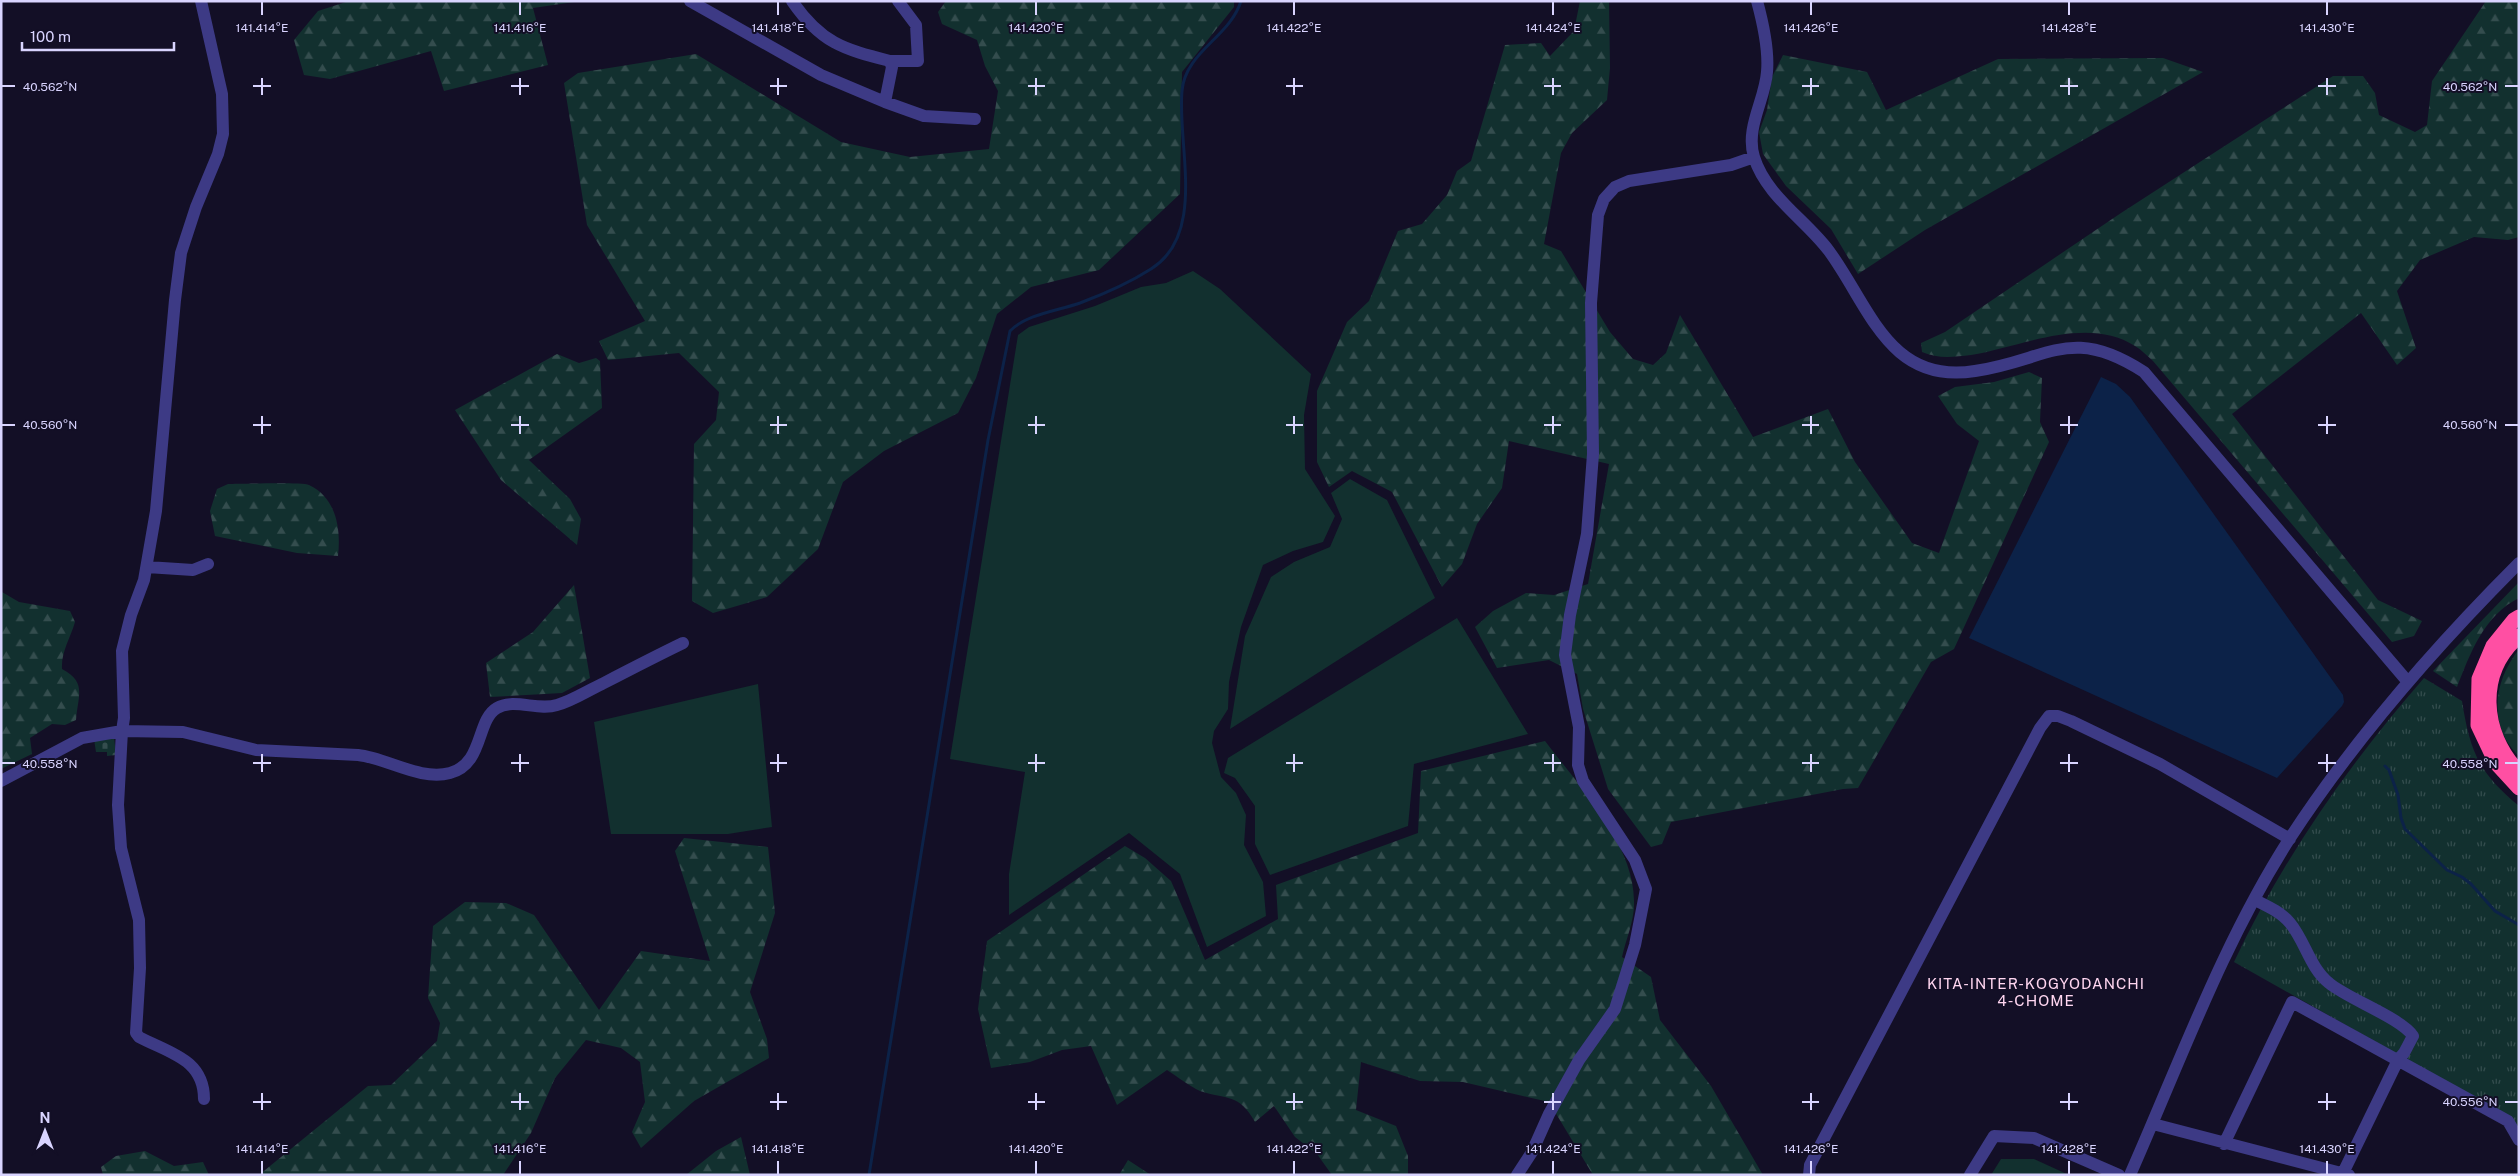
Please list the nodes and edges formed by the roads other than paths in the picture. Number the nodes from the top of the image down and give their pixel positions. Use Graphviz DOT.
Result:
graph roads {
  1 [pos="201,1"];
  2 [pos="690,1"];
  3 [pos="792,1"];
  4 [pos="898,1"];
  5 [pos="1757,1"];
  6 [pos="890,61"];
  7 [pos="885,102"];
  8 [pos="975,119"];
  9 [pos="1754,157"];
  10 [pos="2519,563"];
  11 [pos="208,564"];
  12 [pos="147,567"];
  13 [pos="2519,617"];
  14 [pos="2519,636"];
  15 [pos="683,642"];
  16 [pos="2408,682"];
  17 [pos="122,731"];
  18 [pos="2519,772"];
  19 [pos="1,781"];
  20 [pos="2519,788"];
  21 [pos="2290,839"];
  22 [pos="2255,900"];
  23 [pos="2398,1060"];
  24 [pos="204,1099"];
  25 [pos="2153,1124"];
  26 [pos="2519,1140"];
  27 [pos="2224,1144"];
  28 [pos="2346,1174"];
  29 [pos="1517,1175"];
  30 [pos="1809,1175"];
  31 [pos="1970,1175"];
  32 [pos="2118,1175"];
  33 [pos="2130,1175"];
  1 -- 12 [label="street"];
  2 -- 7 [label="street"];
  3 -- 6 [label="street"];
  4 -- 6 [label="street"];
  5 -- 9 [label="street"];
  6 -- 7 [label="street"];
  7 -- 8 [label="street"];
  9 -- 16 [label="street"];
  9 -- 29 [label="street"];
  10 -- 16 [label="street"];
  11 -- 12 [label="street"];
  12 -- 17 [label="street"];
  13 -- 20 [label="highway"];
  14 -- 18 [label="highway"];
  15 -- 17 [label="street"];
  16 -- 21 [label="street"];
  17 -- 19 [label="street"];
  17 -- 24 [label="street"];
  21 -- 22 [label="street"];
  21 -- 30 [label="street"];
  22 -- 23 [label="street"];
  22 -- 25 [label="street"];
  23 -- 26 [label="street"];
  23 -- 27 [label="street"];
  23 -- 28 [label="street"];
  25 -- 27 [label="street"];
  25 -- 33 [label="street"];
  27 -- 28 [label="street"];
  31 -- 32 [label="street"];
}
